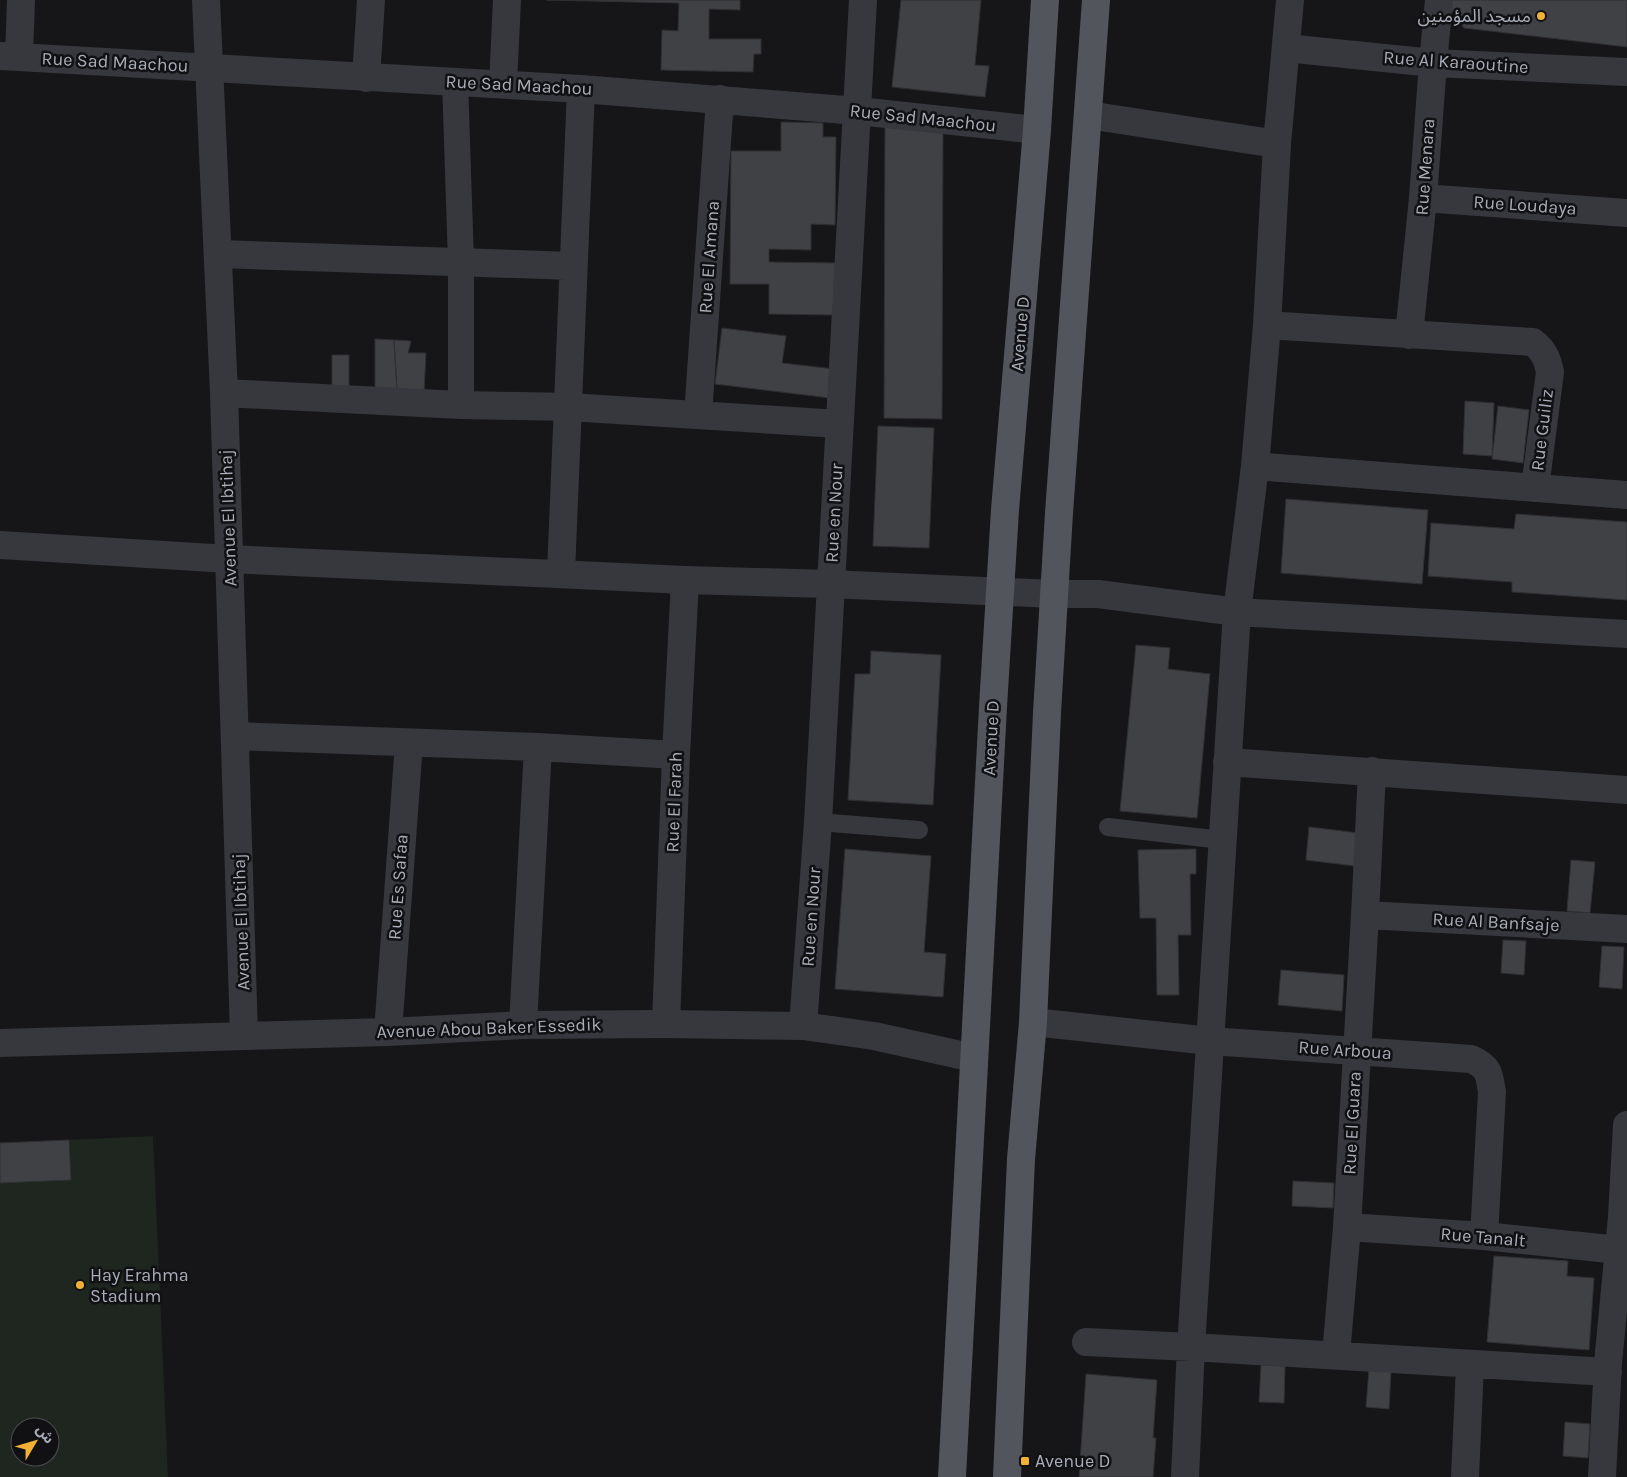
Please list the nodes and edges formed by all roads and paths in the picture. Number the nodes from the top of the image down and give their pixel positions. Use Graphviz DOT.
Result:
graph roads {
  1 [pos="21,0"];
  2 [pos="206,0"];
  3 [pos="371,0"];
  4 [pos="507,0"];
  5 [pos="863,0"];
  6 [pos="1045,0"];
  7 [pos="1096,0"];
  8 [pos="1290,0"];
  9 [pos="1439,0"];
  10 [pos="1286,48"];
  11 [pos="9,56"];
  12 [pos="1432,63"];
  13 [pos="209,68"];
  14 [pos="1627,72"];
  15 [pos="366,78"];
  16 [pos="455,81"];
  17 [pos="503,84"];
  18 [pos="581,89"];
  19 [pos="720,99"];
  20 [pos="858,111"];
  21 [pos="1088,115"];
  22 [pos="1037,130"];
  23 [pos="1277,144"];
  24 [pos="1423,198"];
  25 [pos="1627,213"];
  26 [pos="218,254"];
  27 [pos="461,262"];
  28 [pos="573,266"];
  29 [pos="1267,324"];
  30 [pos="1409,335"];
  31 [pos="224,392"];
  32 [pos="461,405"];
  33 [pos="569,407"];
  34 [pos="698,415"];
  35 [pos="840,424"];
  36 [pos="1255,466"];
  37 [pos="1535,488"];
  38 [pos="1627,495"];
  39 [pos="0,545"];
  40 [pos="229,559"];
  41 [pos="561,573"];
  42 [pos="685,580"];
  43 [pos="830,584"];
  44 [pos="1000,592"];
  45 [pos="1054,594"];
  46 [pos="1237,612"];
  47 [pos="1627,634"];
  48 [pos="235,736"];
  49 [pos="409,743"];
  50 [pos="538,747"];
  51 [pos="676,755"];
  52 [pos="1227,762"];
  53 [pos="1372,771"];
  54 [pos="1627,790"];
  55 [pos="818,822"];
  56 [pos="1108,827"];
  57 [pos="920,830"];
  58 [pos="1222,840"];
  59 [pos="1366,915"];
  60 [pos="1627,929"];
  61 [pos="1033,1022"];
  62 [pos="666,1024"];
  63 [pos="523,1025"];
  64 [pos="803,1026"];
  65 [pos="388,1032"];
  66 [pos="244,1036"];
  67 [pos="1210,1041"];
  68 [pos="0,1043"];
  69 [pos="1356,1051"];
  70 [pos="974,1058"];
  71 [pos="1627,1125"];
  72 [pos="1625,1218"];
  73 [pos="1347,1228"];
  74 [pos="1484,1236"];
  75 [pos="1619,1250"];
  76 [pos="1086,1342"];
  77 [pos="1191,1347"];
  78 [pos="1336,1355"];
  79 [pos="1470,1365"];
  80 [pos="1608,1372"];
  81 [pos="952,1477"];
  82 [pos="1007,1477"];
  83 [pos="1185,1477"];
  84 [pos="1465,1477"];
  85 [pos="1602,1477"];
  1 -- 11 [label="street"];
  2 -- 13 [label="street, Avenue El Ibtihaj"];
  3 -- 15 [label="street"];
  4 -- 17 [label="street"];
  5 -- 20 [label="street, Rue en Nour"];
  6 -- 22 [label="main road, Avenue D"];
  7 -- 21 [label="main road"];
  8 -- 10 [label="street"];
  9 -- 12 [label="street, Rue Menara"];
  10 -- 12 [label="street, Rue Al Karaoutine"];
  10 -- 23 [label="street"];
  11 -- 13 [label="street, Rue Sad Maachou"];
  12 -- 14 [label="street, Rue Al Karaoutine"];
  12 -- 24 [label="street, Rue Menara"];
  13 -- 15 [label="street, Rue Sad Maachou"];
  13 -- 26 [label="street, Avenue El Ibtihaj"];
  15 -- 16 [label="street, Rue Sad Maachou"];
  16 -- 17 [label="street, Rue Sad Maachou"];
  16 -- 27 [label="street"];
  17 -- 18 [label="street, Rue Sad Maachou"];
  18 -- 19 [label="street, Rue Sad Maachou"];
  18 -- 28 [label="street"];
  19 -- 20 [label="street, Rue Sad Maachou"];
  19 -- 34 [label="street, Rue El Amana"];
  20 -- 22 [label="street, Rue Sad Maachou"];
  20 -- 35 [label="street, Rue en Nour"];
  21 -- 23 [label="street"];
  21 -- 45 [label="main road"];
  22 -- 44 [label="main road, Avenue D"];
  23 -- 29 [label="street"];
  24 -- 25 [label="street, Rue Loudaya"];
  24 -- 30 [label="street, Rue Menara"];
  26 -- 27 [label="street"];
  26 -- 31 [label="street, Avenue El Ibtihaj"];
  27 -- 28 [label="street"];
  27 -- 32 [label="street"];
  28 -- 33 [label="street"];
  29 -- 30 [label="street"];
  29 -- 36 [label="street"];
  30 -- 37 [label="street, Rue Guiliz"];
  31 -- 32 [label="street"];
  31 -- 40 [label="street, Avenue El Ibtihaj"];
  32 -- 33 [label="street"];
  33 -- 34 [label="street"];
  33 -- 41 [label="street"];
  34 -- 35 [label="street"];
  35 -- 43 [label="street, Rue en Nour"];
  36 -- 37 [label="street"];
  36 -- 46 [label="street"];
  37 -- 38 [label="street"];
  39 -- 40 [label="street"];
  40 -- 41 [label="street"];
  40 -- 48 [label="street, Avenue El Ibtihaj"];
  41 -- 42 [label="street"];
  42 -- 43 [label="street"];
  42 -- 51 [label="street, Rue El Farah"];
  43 -- 44 [label="street"];
  43 -- 55 [label="street, Rue en Nour"];
  44 -- 45 [label="street"];
  44 -- 70 [label="main road, Avenue D"];
  45 -- 46 [label="street"];
  45 -- 61 [label="main road"];
  46 -- 47 [label="street"];
  46 -- 52 [label="street"];
  48 -- 49 [label="street"];
  48 -- 66 [label="street, Avenue El Ibtihaj"];
  49 -- 50 [label="street"];
  49 -- 65 [label="street, Rue Es Safaa"];
  50 -- 51 [label="street"];
  50 -- 63 [label="street"];
  51 -- 62 [label="street, Rue El Farah"];
  52 -- 53 [label="street"];
  52 -- 58 [label="street"];
  53 -- 54 [label="street"];
  53 -- 59 [label="street, Rue El Guara"];
  55 -- 57 [label="lane"];
  55 -- 64 [label="street, Rue en Nour"];
  56 -- 58 [label="lane"];
  58 -- 67 [label="street"];
  59 -- 60 [label="street, Rue Al Banfsaje"];
  59 -- 69 [label="street, Rue El Guara"];
  61 -- 67 [label="street, Rue Arboua"];
  61 -- 82 [label="main road"];
  62 -- 63 [label="street, Avenue Abou Baker Essedik"];
  62 -- 64 [label="street, Avenue Abou Baker Essedik"];
  63 -- 65 [label="street, Avenue Abou Baker Essedik"];
  64 -- 70 [label="street, Avenue Abou Baker Essedik"];
  65 -- 66 [label="street, Avenue Abou Baker Essedik"];
  66 -- 68 [label="street, Avenue Abou Baker Essedik"];
  67 -- 69 [label="street, Rue Arboua"];
  67 -- 77 [label="street"];
  69 -- 73 [label="street, Rue El Guara"];
  69 -- 74 [label="street, Rue Arboua"];
  70 -- 81 [label="main road, Avenue D"];
  71 -- 72 [label="street"];
  72 -- 75 [label="street"];
  73 -- 74 [label="street, Rue Tanalt"];
  73 -- 78 [label="street, Rue El Guara"];
  74 -- 75 [label="street, Rue Tanalt"];
  75 -- 80 [label="street"];
  76 -- 77 [label="street"];
  77 -- 78 [label="street"];
  77 -- 83 [label="street"];
  78 -- 79 [label="street"];
  79 -- 80 [label="street"];
  79 -- 84 [label="street"];
  80 -- 85 [label="street"];
}
